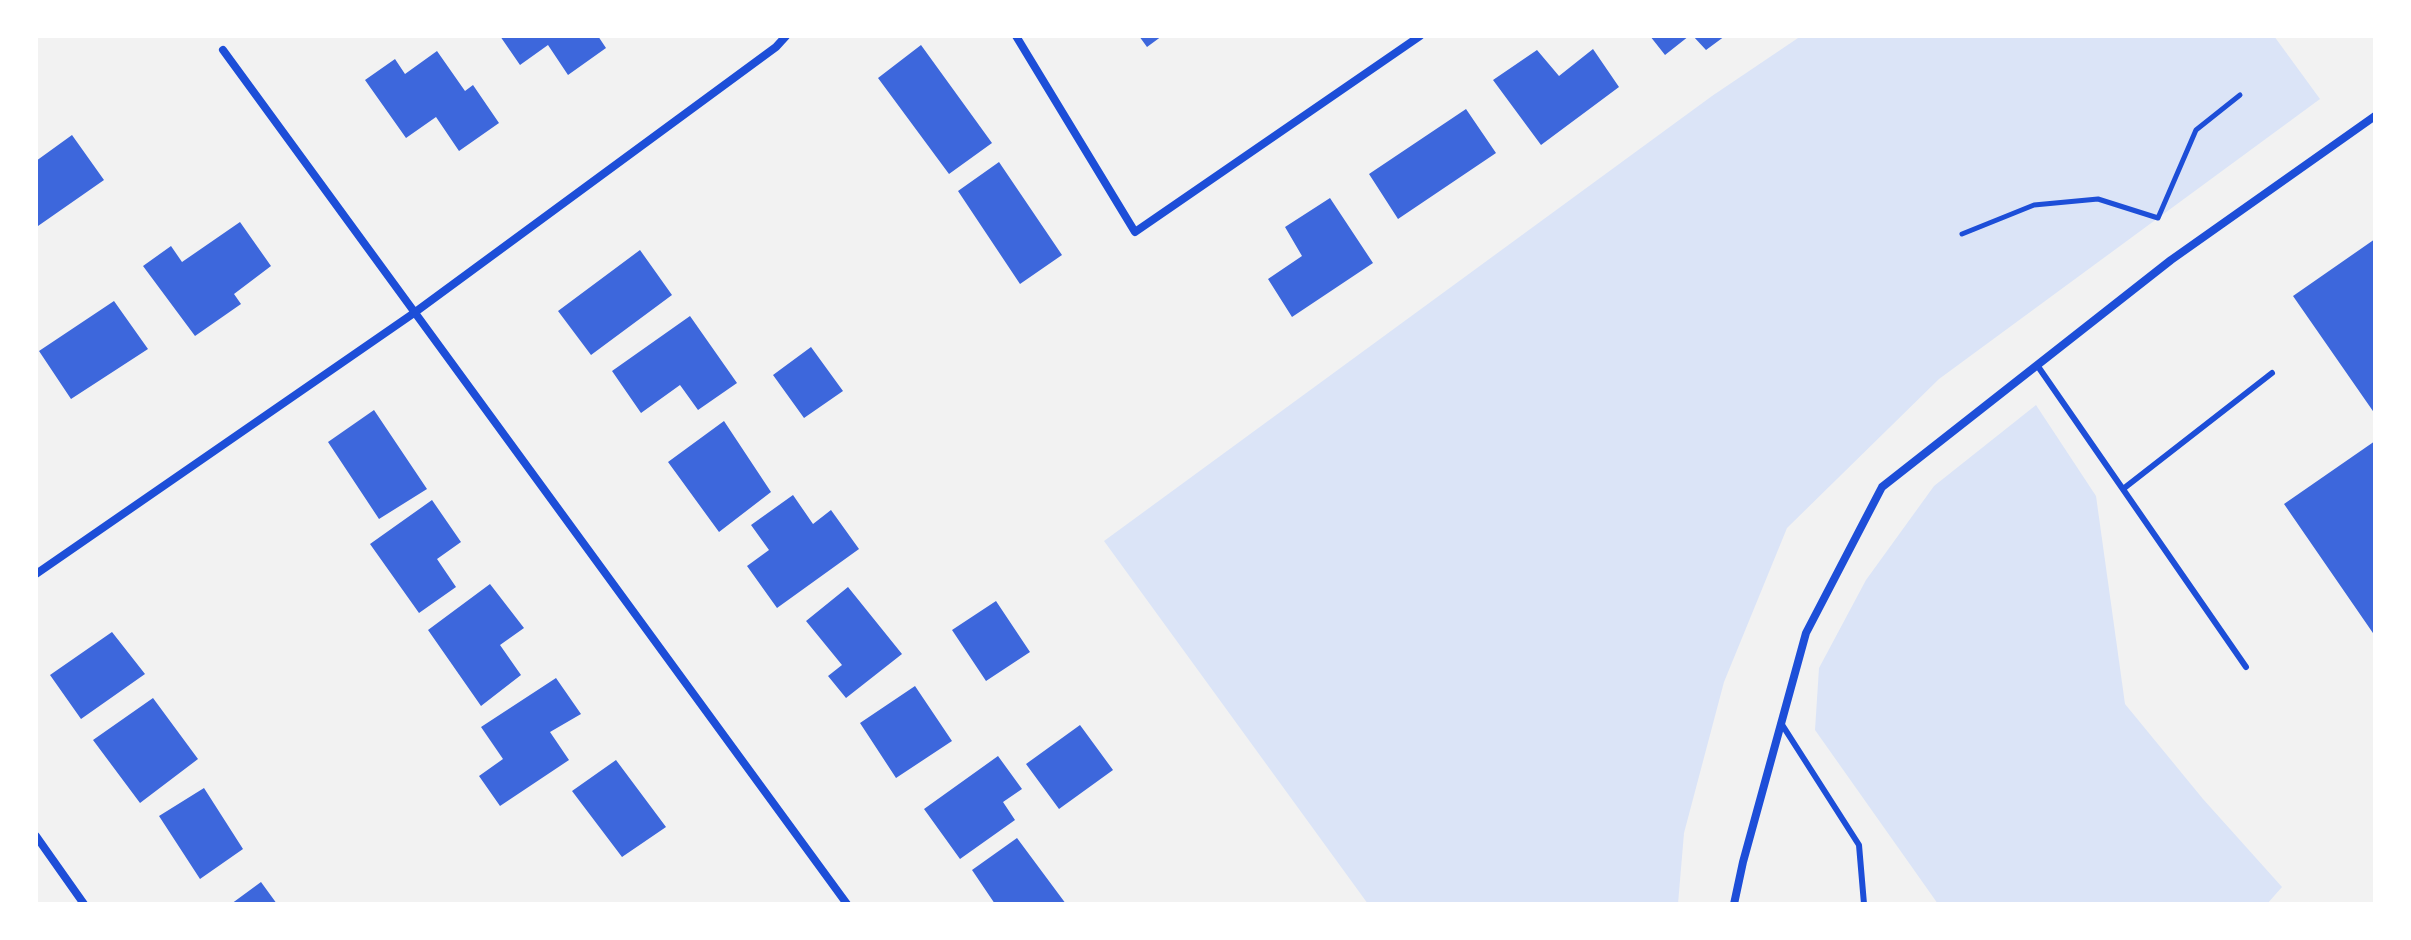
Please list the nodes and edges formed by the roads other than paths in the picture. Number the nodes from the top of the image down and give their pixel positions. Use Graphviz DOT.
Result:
graph roads {
  1 [pos="786,36"];
  2 [pos="1016,36"];
  3 [pos="1420,36"];
  4 [pos="223,50"];
  5 [pos="2375,116"];
  6 [pos="414,313"];
  7 [pos="2037,365"];
  8 [pos="2272,373"];
  9 [pos="2123,489"];
  10 [pos="36,574"];
  11 [pos="2246,667"];
  12 [pos="1781,723"];
  13 [pos="36,836"];
  14 [pos="84,904"];
  15 [pos="847,904"];
  16 [pos="1734,904"];
  17 [pos="1864,904"];
  1 -- 6 [label="street"];
  2 -- 3 [label="street"];
  4 -- 6 [label="street"];
  5 -- 7 [label="street"];
  6 -- 10 [label="street"];
  6 -- 15 [label="street"];
  7 -- 9 [label="lane"];
  7 -- 12 [label="street"];
  8 -- 9 [label="lane"];
  9 -- 11 [label="lane"];
  12 -- 16 [label="street"];
  12 -- 17 [label="lane"];
  13 -- 14 [label="street"];
}
